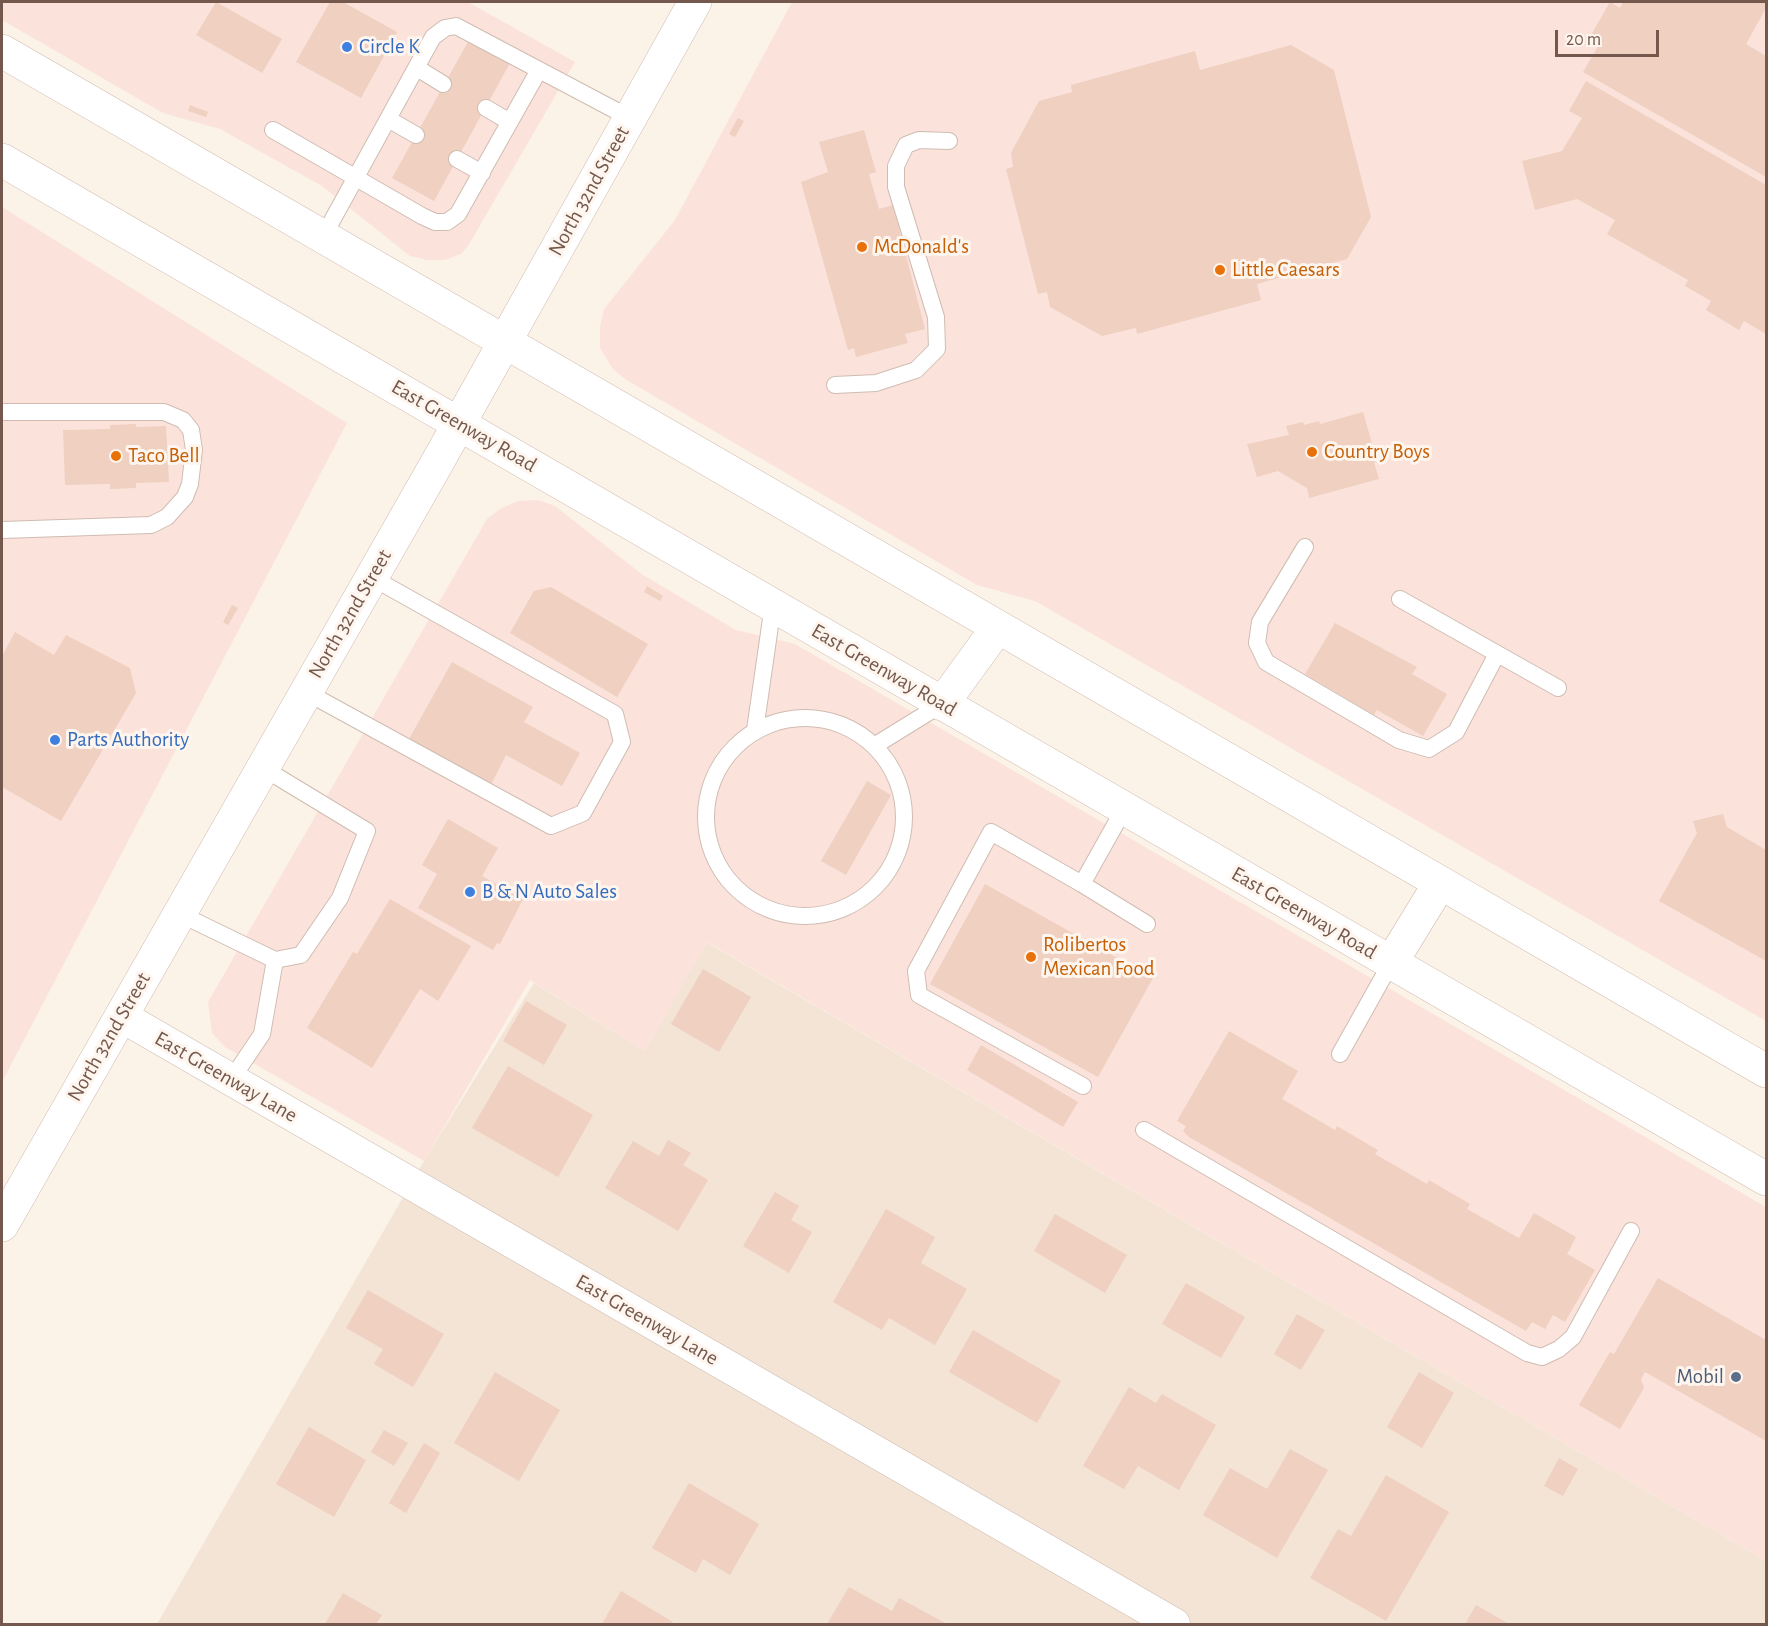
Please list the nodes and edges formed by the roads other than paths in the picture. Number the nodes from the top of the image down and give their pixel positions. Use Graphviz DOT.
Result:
graph roads {
  1 [pos="694,2"];
  2 [pos="2,51"];
  3 [pos="417,68"];
  4 [pos="539,70"];
  5 [pos="443,84"];
  6 [pos="486,108"];
  7 [pos="630,118"];
  8 [pos="388,119"];
  9 [pos="510,122"];
  10 [pos="273,130"];
  11 [pos="416,135"];
  12 [pos="949,141"];
  13 [pos="457,159"];
  14 [pos="2,160"];
  15 [pos="482,173"];
  16 [pos="356,177"];
  17 [pos="322,237"];
  18 [pos="505,341"];
  19 [pos="835,385"];
  20 [pos="2,412"];
  21 [pos="459,423"];
  22 [pos="2,530"];
  23 [pos="1305,547"];
  24 [pos="371,577"];
  25 [pos="1400,599"];
  26 [pos="772,605"];
  27 [pos="998,627"];
  28 [pos="1497,654"];
  29 [pos="1558,688"];
  30 [pos="306,692"];
  31 [pos="942,704"];
  32 [pos="755,730"];
  33 [pos="874,746"];
  34 [pos="263,768"];
  35 [pos="1124,810"];
  36 [pos="1440,883"];
  37 [pos="1082,884"];
  38 [pos="180,914"];
  39 [pos="1148,924"];
  40 [pos="275,960"];
  41 [pos="1391,963"];
  42 [pos="121,1016"];
  43 [pos="1340,1054"];
  44 [pos="1767,1071"];
  45 [pos="231,1080"];
  46 [pos="1083,1086"];
  47 [pos="1144,1130"];
  48 [pos="1767,1179"];
  49 [pos="2,1225"];
  50 [pos="1631,1231"];
  51 [pos="1174,1624"];
  1 -- 7 [label="main road, North 32nd Street"];
  2 -- 17 [label="main road"];
  3 -- 4 [label="lane"];
  3 -- 5 [label="lane"];
  3 -- 8 [label="lane"];
  4 -- 7 [label="lane"];
  4 -- 9 [label="lane"];
  6 -- 9 [label="lane"];
  7 -- 18 [label="main road, North 32nd Street"];
  8 -- 11 [label="lane"];
  8 -- 16 [label="lane"];
  9 -- 15 [label="lane"];
  10 -- 16 [label="lane"];
  12 -- 19 [label="lane"];
  13 -- 15 [label="lane"];
  14 -- 21 [label="main road, East Greenway Road"];
  15 -- 16 [label="lane"];
  16 -- 17 [label="lane"];
  17 -- 18 [label="main road"];
  18 -- 21 [label="main road, North 32nd Street"];
  18 -- 27 [label="main road"];
  20 -- 22 [label="lane"];
  21 -- 24 [label="main road, North 32nd Street"];
  21 -- 26 [label="main road, East Greenway Road"];
  23 -- 28 [label="lane"];
  24 -- 30 [label="main road, North 32nd Street"];
  24 -- 30 [label="lane"];
  25 -- 28 [label="lane"];
  26 -- 31 [label="main road, East Greenway Road"];
  26 -- 32 [label="lane"];
  27 -- 31 [label="main road"];
  27 -- 36 [label="main road"];
  28 -- 29 [label="lane"];
  30 -- 34 [label="main road, North 32nd Street"];
  31 -- 33 [label="lane"];
  31 -- 35 [label="main road, East Greenway Road"];
  32 -- 33 [label="lane"];
  32 -- 33 [label="lane"];
  34 -- 38 [label="main road, North 32nd Street"];
  34 -- 40 [label="lane"];
  35 -- 37 [label="lane"];
  35 -- 41 [label="main road, East Greenway Road"];
  36 -- 41 [label="main road"];
  36 -- 44 [label="main road"];
  37 -- 39 [label="lane"];
  37 -- 46 [label="lane"];
  38 -- 40 [label="lane"];
  38 -- 42 [label="main road, North 32nd Street"];
  40 -- 45 [label="lane"];
  41 -- 43 [label="lane"];
  41 -- 48 [label="main road, East Greenway Road"];
  42 -- 45 [label="street, East Greenway Lane"];
  42 -- 49 [label="main road, North 32nd Street"];
  45 -- 51 [label="street, East Greenway Lane"];
  47 -- 50 [label="lane"];
}
